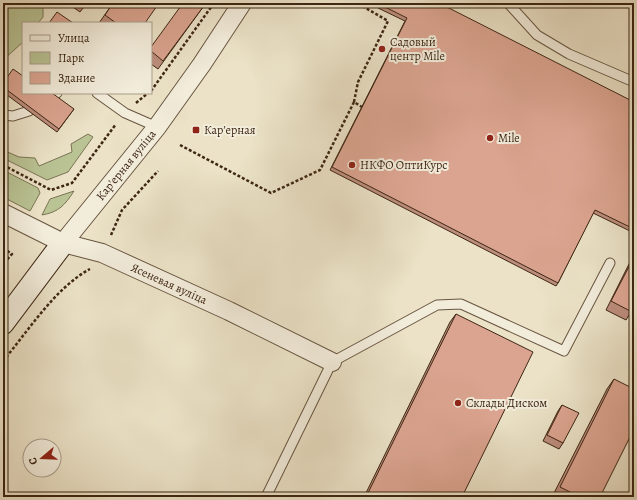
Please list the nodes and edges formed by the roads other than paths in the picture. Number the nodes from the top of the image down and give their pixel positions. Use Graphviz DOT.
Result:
graph roads {
  1 [pos="242,3"];
  2 [pos="508,3"];
  3 [pos="634,82"];
  4 [pos="98,94"];
  5 [pos="29,111"];
  6 [pos="3,114"];
  7 [pos="157,127"];
  8 [pos="3,213"];
  9 [pos="63,243"];
  10 [pos="610,263"];
  11 [pos="3,323"];
  12 [pos="332,362"];
  13 [pos="266,497"];
  1 -- 7 [label="street, Карʼерная вуліца"];
  2 -- 3 [label="lane"];
  4 -- 7 [label="lane"];
  5 -- 6 [label="lane"];
  7 -- 9 [label="street, Карʼерная вуліца"];
  8 -- 9 [label="street, Ясеневая вуліца"];
  9 -- 11 [label="street, Карʼерная вуліца"];
  9 -- 12 [label="street, Ясеневая вуліца"];
  10 -- 12 [label="lane"];
  12 -- 13 [label="lane"];
}
